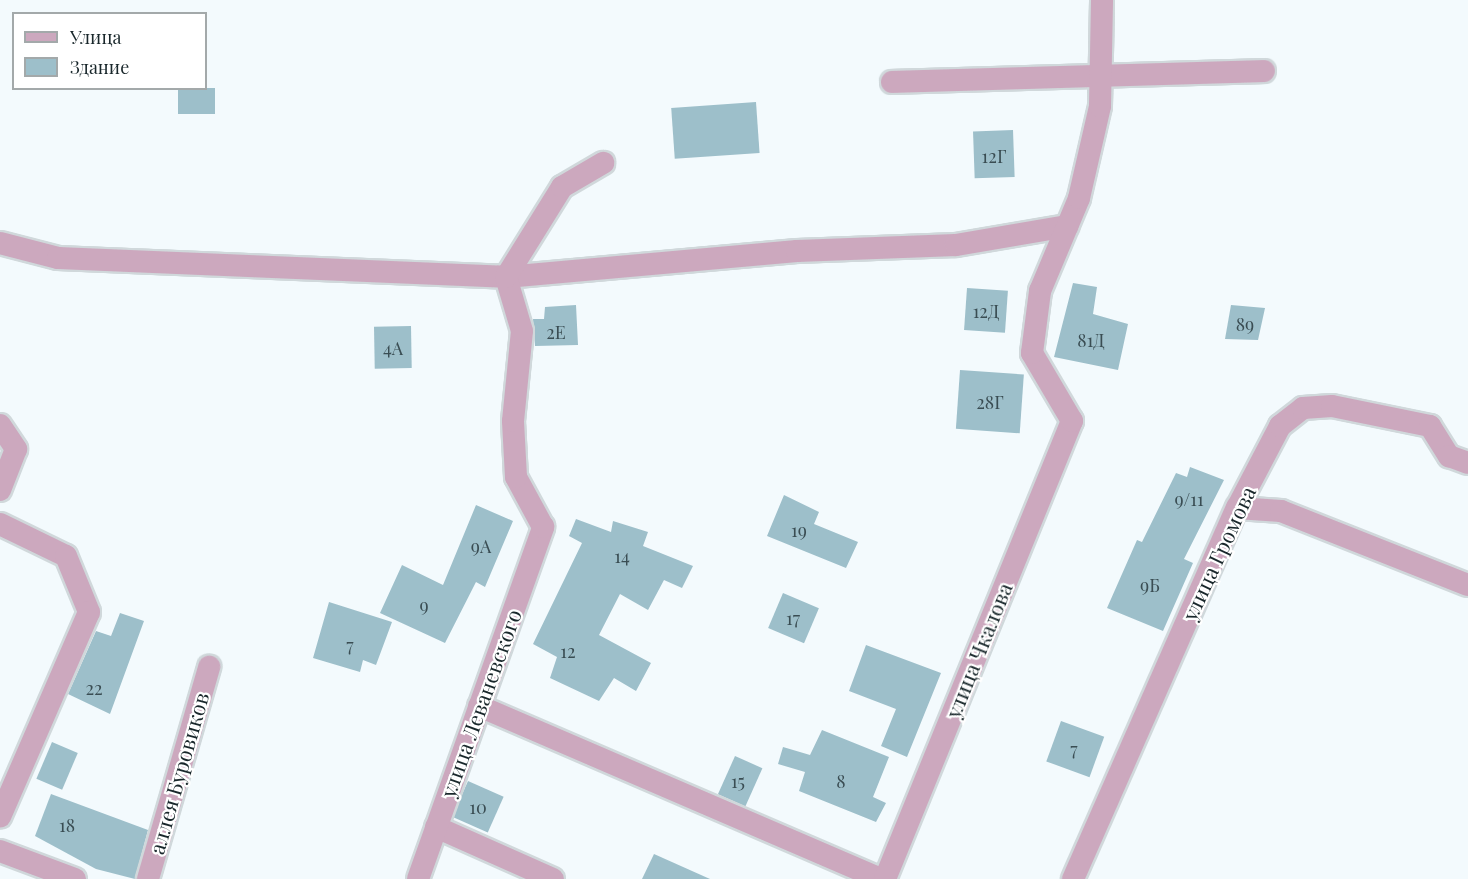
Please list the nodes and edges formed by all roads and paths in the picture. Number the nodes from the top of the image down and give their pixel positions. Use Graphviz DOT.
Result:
graph roads {
  1 [pos="1102,0"];
  2 [pos="1264,70"];
  3 [pos="1101,79"];
  4 [pos="892,82"];
  5 [pos="603,163"];
  6 [pos="1067,226"];
  7 [pos="0,243"];
  8 [pos="506,277"];
  9 [pos="0,424"];
  10 [pos="1468,463"];
  11 [pos="0,490"];
  12 [pos="1237,508"];
  13 [pos="0,524"];
  14 [pos="1468,585"];
  15 [pos="209,667"];
  16 [pos="479,706"];
  17 [pos="0,817"];
  18 [pos="436,827"];
  19 [pos="0,851"];
  20 [pos="75,879"];
  21 [pos="148,879"];
  22 [pos="418,879"];
  23 [pos="553,879"];
  24 [pos="880,879"];
  25 [pos="885,879"];
  26 [pos="1073,879"];
  1 -- 3 [label="street"];
  2 -- 3 [label="street"];
  3 -- 4 [label="street"];
  3 -- 6 [label="street"];
  5 -- 8 [label="street"];
  6 -- 8 [label="street"];
  6 -- 25 [label="street, улица Чкалова"];
  7 -- 8 [label="street"];
  8 -- 16 [label="street, улица Леваневского"];
  9 -- 11 [label="street"];
  10 -- 12 [label="street, улица Громова"];
  12 -- 14 [label="street"];
  12 -- 26 [label="street, улица Громова"];
  13 -- 17 [label="street"];
  15 -- 21 [label="street, аллея Буровиков"];
  16 -- 18 [label="street, улица Леваневского"];
  16 -- 24 [label="street"];
  18 -- 22 [label="street, улица Леваневского"];
  18 -- 23 [label="street"];
  19 -- 20 [label="street"];
}
